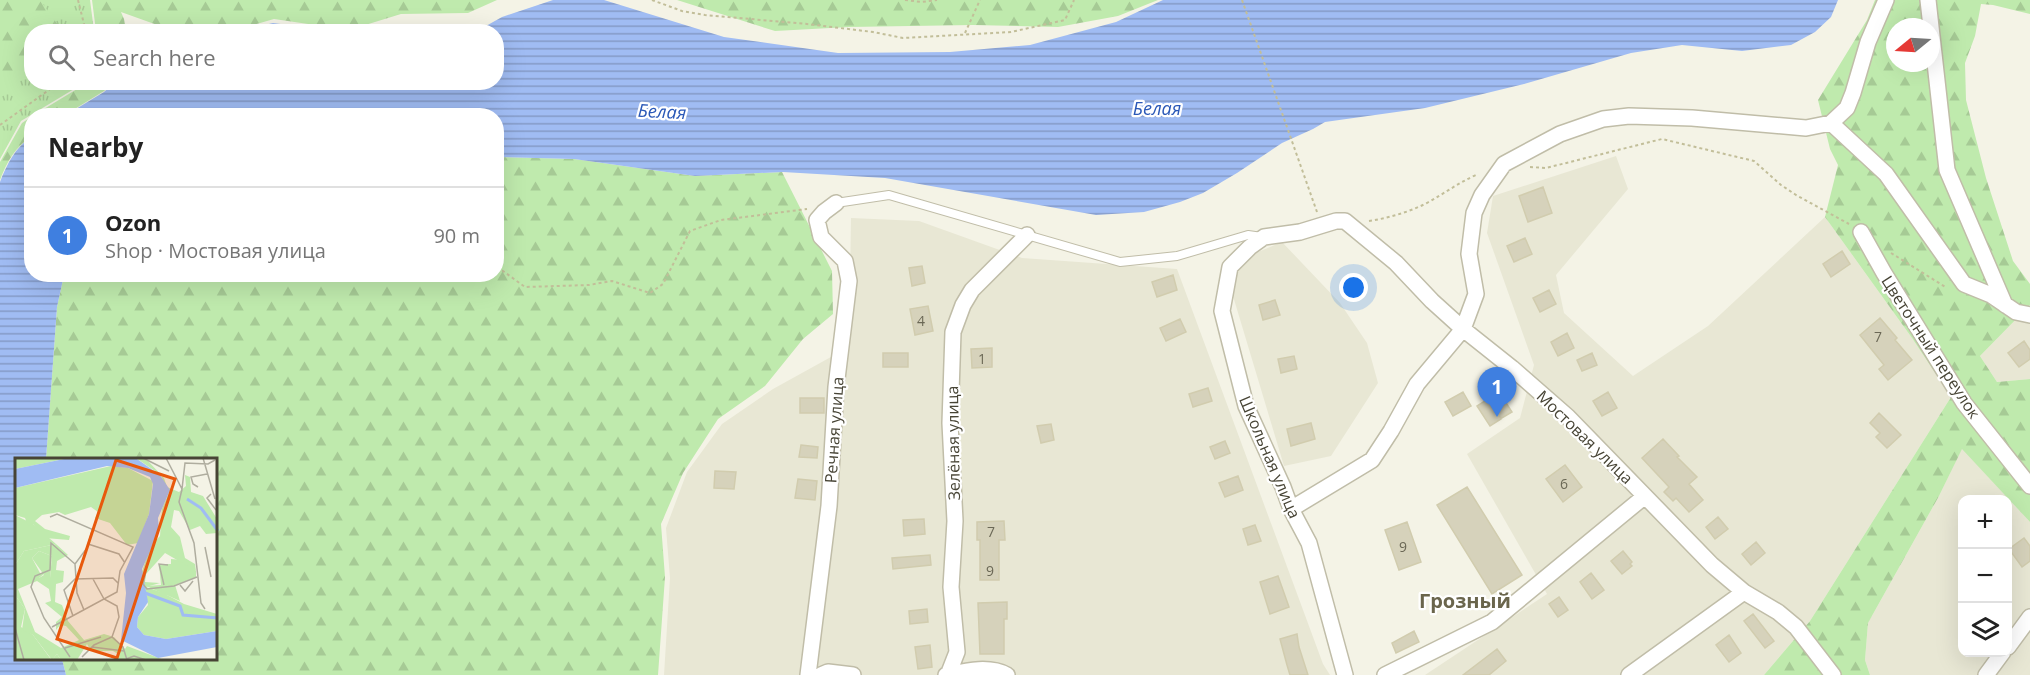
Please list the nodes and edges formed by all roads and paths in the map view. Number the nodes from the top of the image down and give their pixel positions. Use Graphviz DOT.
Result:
graph roads {
  1 [pos="78,0"];
  2 [pos="652,0"];
  3 [pos="905,0"];
  4 [pos="937,0"];
  5 [pos="980,0"];
  6 [pos="1074,0"];
  7 [pos="1242,0"];
  8 [pos="1886,0"];
  9 [pos="1928,0"];
  10 [pos="1930,18"];
  11 [pos="84,24"];
  12 [pos="964,34"];
  13 [pos="1936,72"];
  14 [pos="49,90"];
  15 [pos="1831,123"];
  16 [pos="0,124"];
  17 [pos="1504,164"];
  18 [pos="1311,196"];
  19 [pos="836,203"];
  20 [pos="1346,221"];
  21 [pos="1861,232"];
  22 [pos="1027,235"];
  23 [pos="1264,237"];
  24 [pos="1890,252"];
  25 [pos="504,272"];
  26 [pos="1954,292"];
  27 [pos="2005,306"];
  28 [pos="2030,315"];
  29 [pos="1462,329"];
  30 [pos="2030,486"];
  31 [pos="1646,496"];
  32 [pos="1291,509"];
  33 [pos="1744,592"];
  34 [pos="2030,617"];
  35 [pos="2012,640"];
  36 [pos="1999,657"];
  37 [pos="808,675"];
  38 [pos="821,675"];
  39 [pos="853,675"];
  40 [pos="947,675"];
  41 [pos="1007,675"];
  42 [pos="1346,675"];
  43 [pos="1385,675"];
  44 [pos="1629,675"];
  45 [pos="1833,675"];
  46 [pos="1986,675"];
  1 -- 11 [label="path"];
  2 -- 12 [label="path"];
  3 -- 4 [label="path"];
  5 -- 12 [label="path"];
  6 -- 12 [label="path"];
  7 -- 18 [label="path"];
  8 -- 15 [label="street"];
  9 -- 10 [label="street"];
  13 -- 27 [label="street"];
  14 -- 16 [label="path"];
  15 -- 17 [label="street"];
  15 -- 27 [label="street"];
  17 -- 20 [label="path"];
  17 -- 21 [label="path"];
  17 -- 29 [label="street"];
  19 -- 22 [label="lane"];
  19 -- 25 [label="path"];
  19 -- 37 [label="street, Речная улица"];
  20 -- 23 [label="street"];
  20 -- 29 [label="street, Мостовая улица"];
  21 -- 30 [label="street, Цветочный переулок"];
  22 -- 23 [label="lane"];
  22 -- 40 [label="street, Зелёная улица"];
  23 -- 32 [label="street, Школьная улица"];
  24 -- 26 [label="path"];
  27 -- 28 [label="street"];
  29 -- 31 [label="street, Мостовая улица"];
  29 -- 32 [label="street"];
  31 -- 33 [label="street, Мостовая улица"];
  31 -- 43 [label="street"];
  32 -- 42 [label="street, Школьная улица"];
  33 -- 44 [label="street"];
  33 -- 45 [label="street, Мостовая улица"];
  34 -- 35 [label="street"];
  36 -- 46 [label="street"];
  38 -- 39 [label="street"];
  40 -- 41 [label="street"];
}
